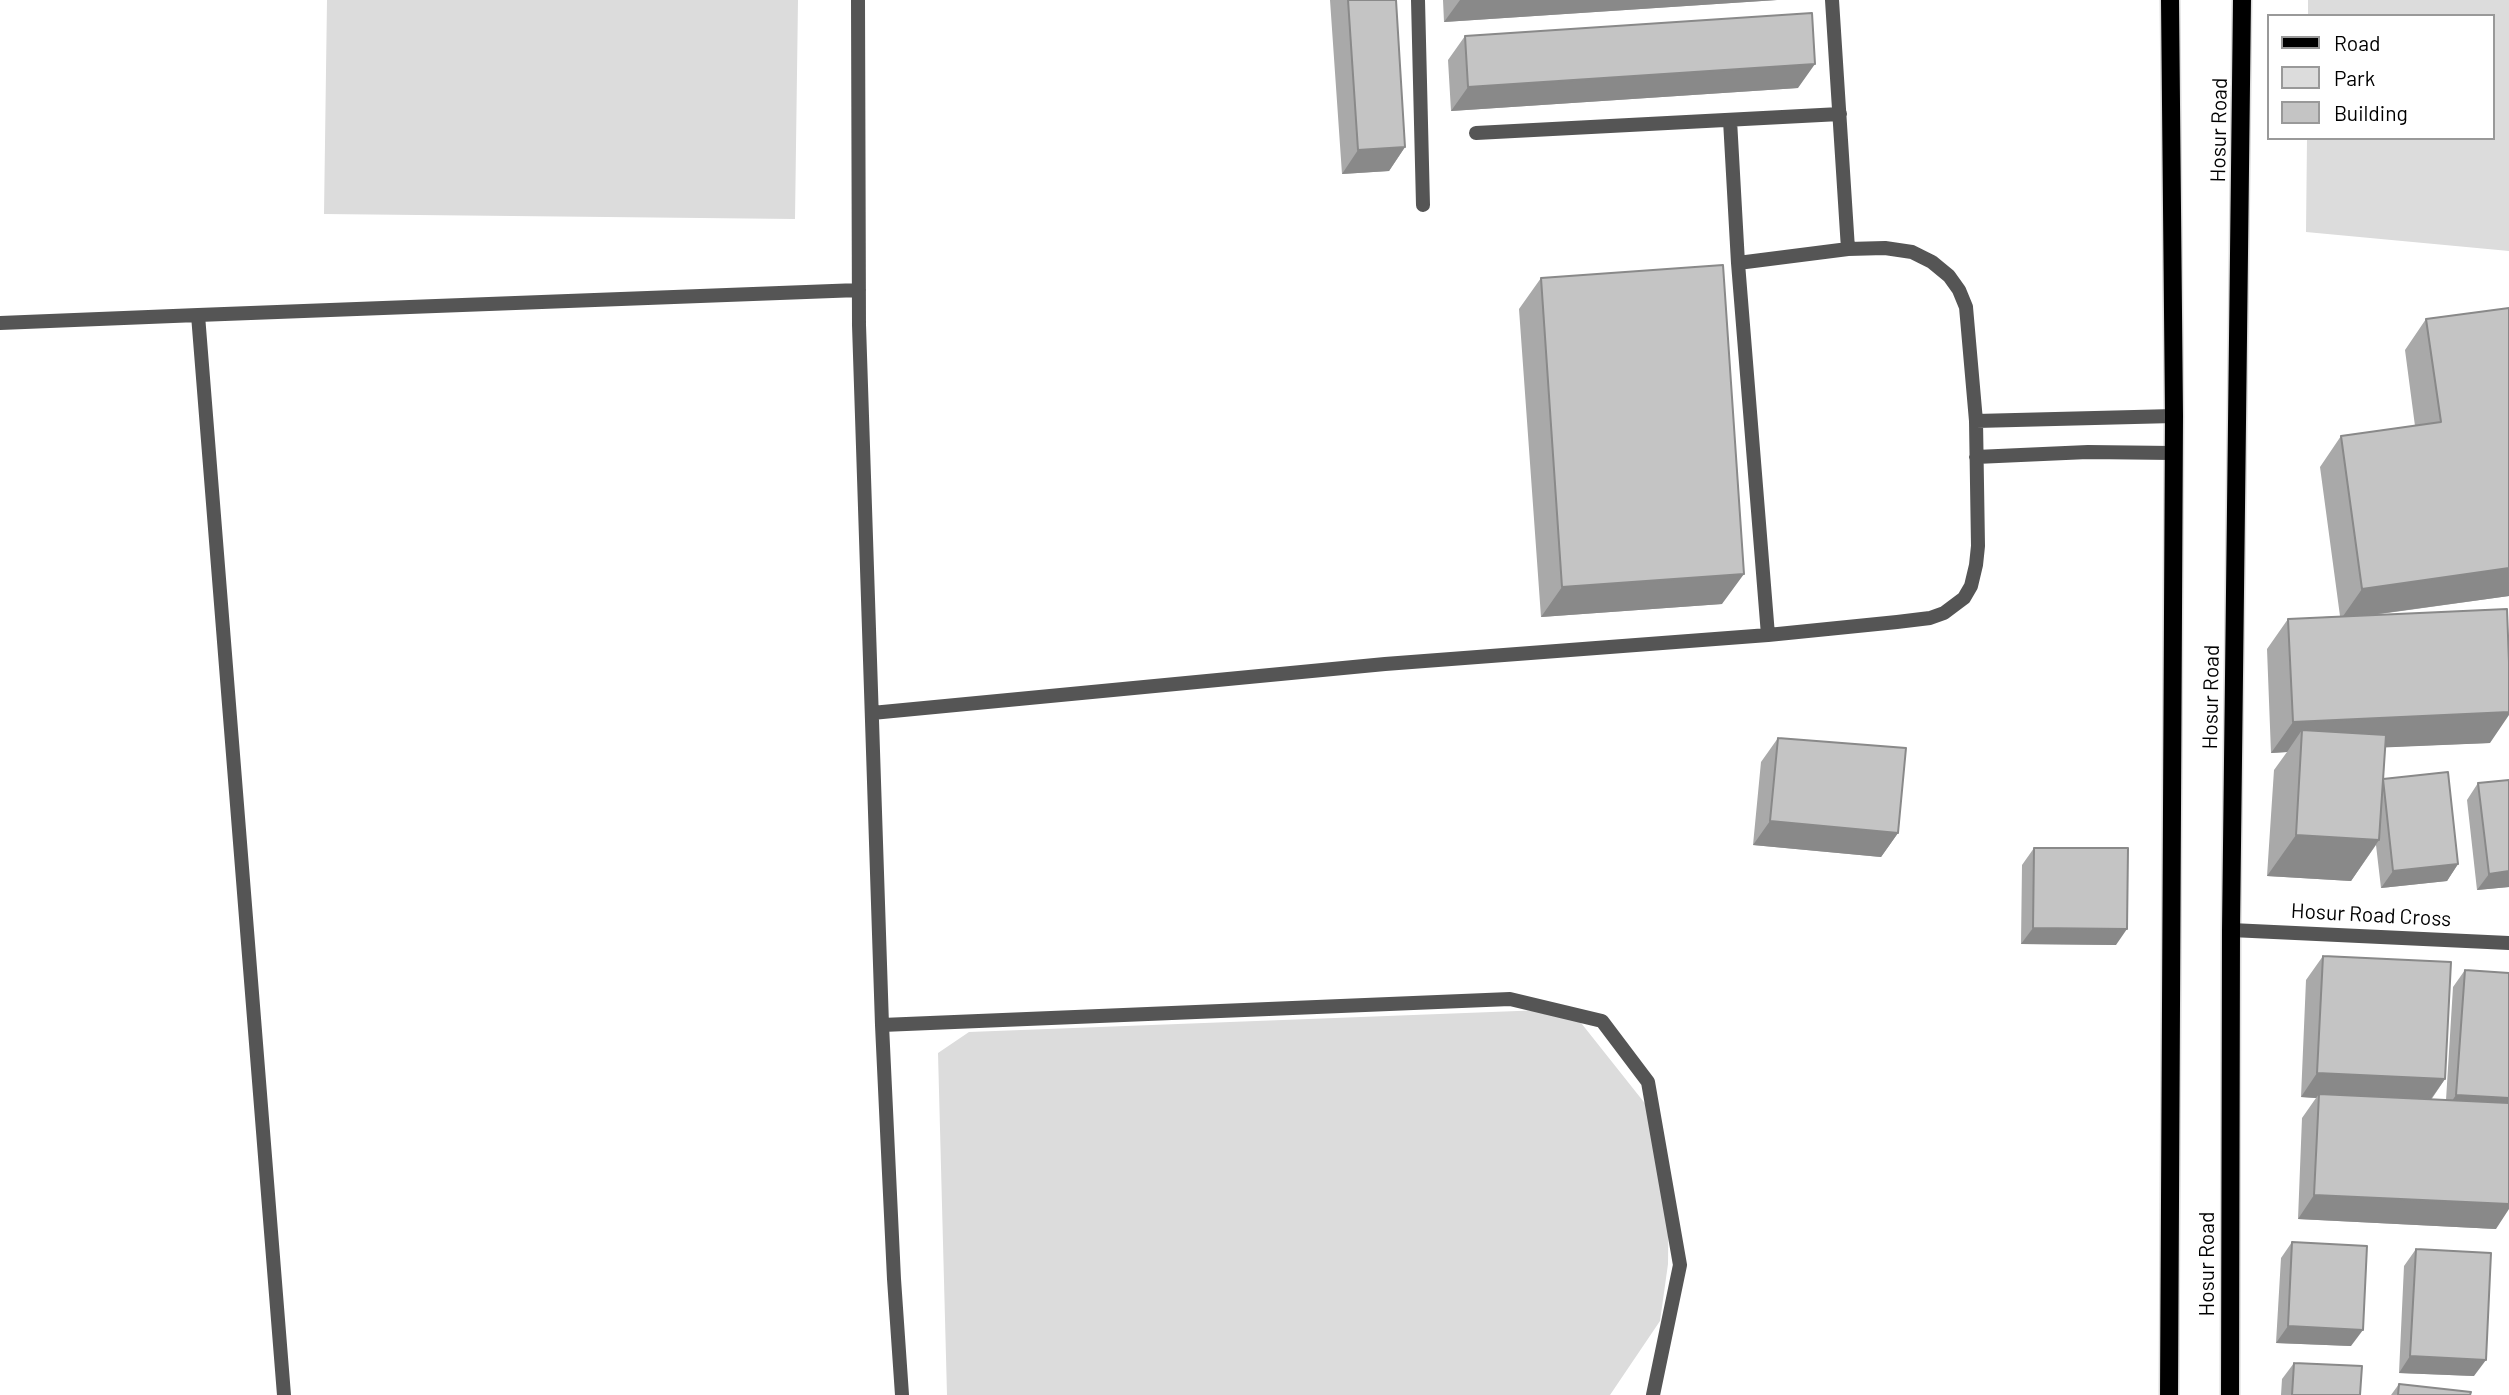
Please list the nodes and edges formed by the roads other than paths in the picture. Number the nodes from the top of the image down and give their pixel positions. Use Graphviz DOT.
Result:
graph roads {
  1 [pos="858,0"];
  2 [pos="1418,0"];
  3 [pos="1832,0"];
  4 [pos="2170,0"];
  5 [pos="2242,0"];
  6 [pos="1840,114"];
  7 [pos="1730,120"];
  8 [pos="1476,133"];
  9 [pos="1423,205"];
  10 [pos="1848,249"];
  11 [pos="1738,263"];
  12 [pos="859,290"];
  13 [pos="198,315"];
  14 [pos="0,323"];
  15 [pos="2174,416"];
  16 [pos="1976,421"];
  17 [pos="2173,453"];
  18 [pos="1976,457"];
  19 [pos="1768,635"];
  20 [pos="872,713"];
  21 [pos="2231,930"];
  22 [pos="2509,943"];
  23 [pos="882,1026"];
  24 [pos="284,1395"];
  25 [pos="902,1395"];
  26 [pos="1653,1395"];
  27 [pos="2169,1395"];
  28 [pos="2230,1395"];
  1 -- 12 [label="street"];
  2 -- 9 [label="street"];
  3 -- 6 [label="street"];
  4 -- 15 [label="main road, Hosur Road"];
  5 -- 21 [label="main road, Hosur Road"];
  6 -- 7 [label="street"];
  6 -- 10 [label="street"];
  7 -- 8 [label="street"];
  7 -- 11 [label="street"];
  10 -- 11 [label="street"];
  10 -- 16 [label="street"];
  11 -- 19 [label="street"];
  12 -- 13 [label="street"];
  12 -- 20 [label="street"];
  13 -- 14 [label="street"];
  13 -- 24 [label="street"];
  15 -- 16 [label="street"];
  15 -- 17 [label="main road, Hosur Road"];
  16 -- 18 [label="street"];
  17 -- 18 [label="street"];
  17 -- 27 [label="main road, Hosur Road"];
  18 -- 19 [label="street"];
  19 -- 20 [label="street"];
  20 -- 23 [label="street"];
  21 -- 22 [label="street, Hosur Road Cross"];
  21 -- 28 [label="main road, Hosur Road"];
  23 -- 25 [label="street"];
  23 -- 26 [label="street"];
}
